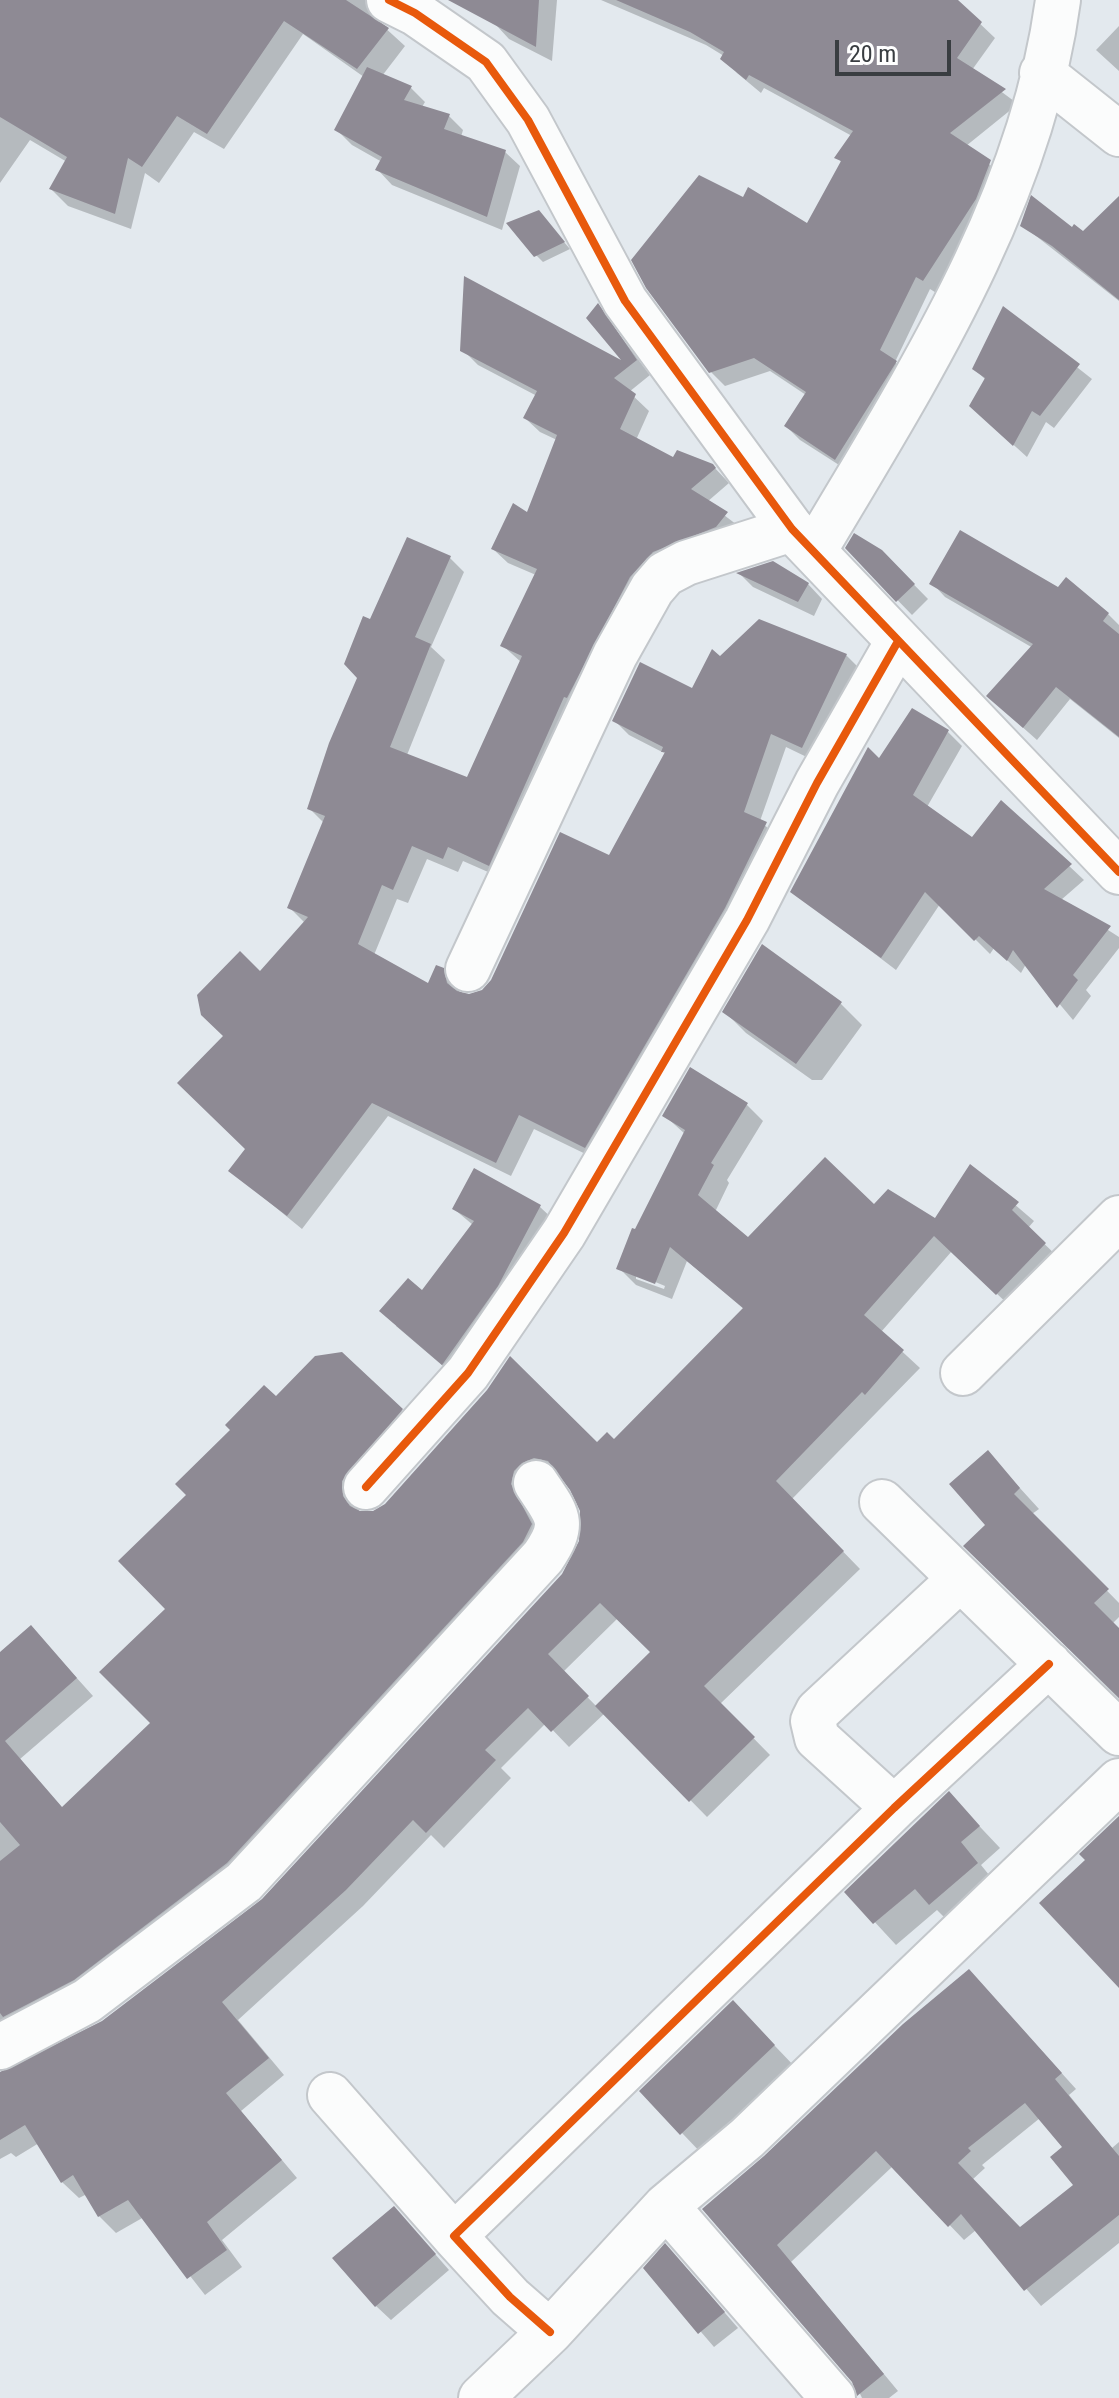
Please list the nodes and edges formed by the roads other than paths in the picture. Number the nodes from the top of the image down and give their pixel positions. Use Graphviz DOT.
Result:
graph roads {
  1 [pos="389,0"];
  2 [pos="1058,0"];
  3 [pos="1042,73"];
  4 [pos="1119,134"];
  5 [pos="803,540"];
  6 [pos="897,643"];
  7 [pos="1119,872"];
  8 [pos="468,969"];
  9 [pos="1119,1218"];
  10 [pos="963,1373"];
  11 [pos="536,1483"];
  12 [pos="366,1487"];
  13 [pos="882,1502"];
  14 [pos="960,1579"];
  15 [pos="1049,1664"];
  16 [pos="1119,1733"];
  17 [pos="1119,1781"];
  18 [pos="894,1808"];
  19 [pos="4,2037"];
  20 [pos="330,2095"];
  21 [pos="666,2206"];
  22 [pos="454,2236"];
  23 [pos="550,2332"];
  24 [pos="481,2398"];
  25 [pos="833,2398"];
  1 -- 5 [label="street"];
  2 -- 3 [label="street"];
  3 -- 4 [label="street"];
  3 -- 5 [label="street"];
  5 -- 6 [label="street"];
  5 -- 8 [label="street"];
  6 -- 7 [label="street"];
  6 -- 12 [label="street"];
  9 -- 10 [label="street"];
  11 -- 19 [label="street"];
  13 -- 14 [label="street"];
  14 -- 15 [label="street"];
  14 -- 18 [label="street"];
  15 -- 16 [label="street"];
  15 -- 18 [label="street"];
  17 -- 21 [label="street"];
  18 -- 22 [label="street"];
  20 -- 22 [label="street"];
  21 -- 23 [label="street"];
  21 -- 25 [label="street"];
  22 -- 23 [label="street"];
  23 -- 24 [label="street"];
}
